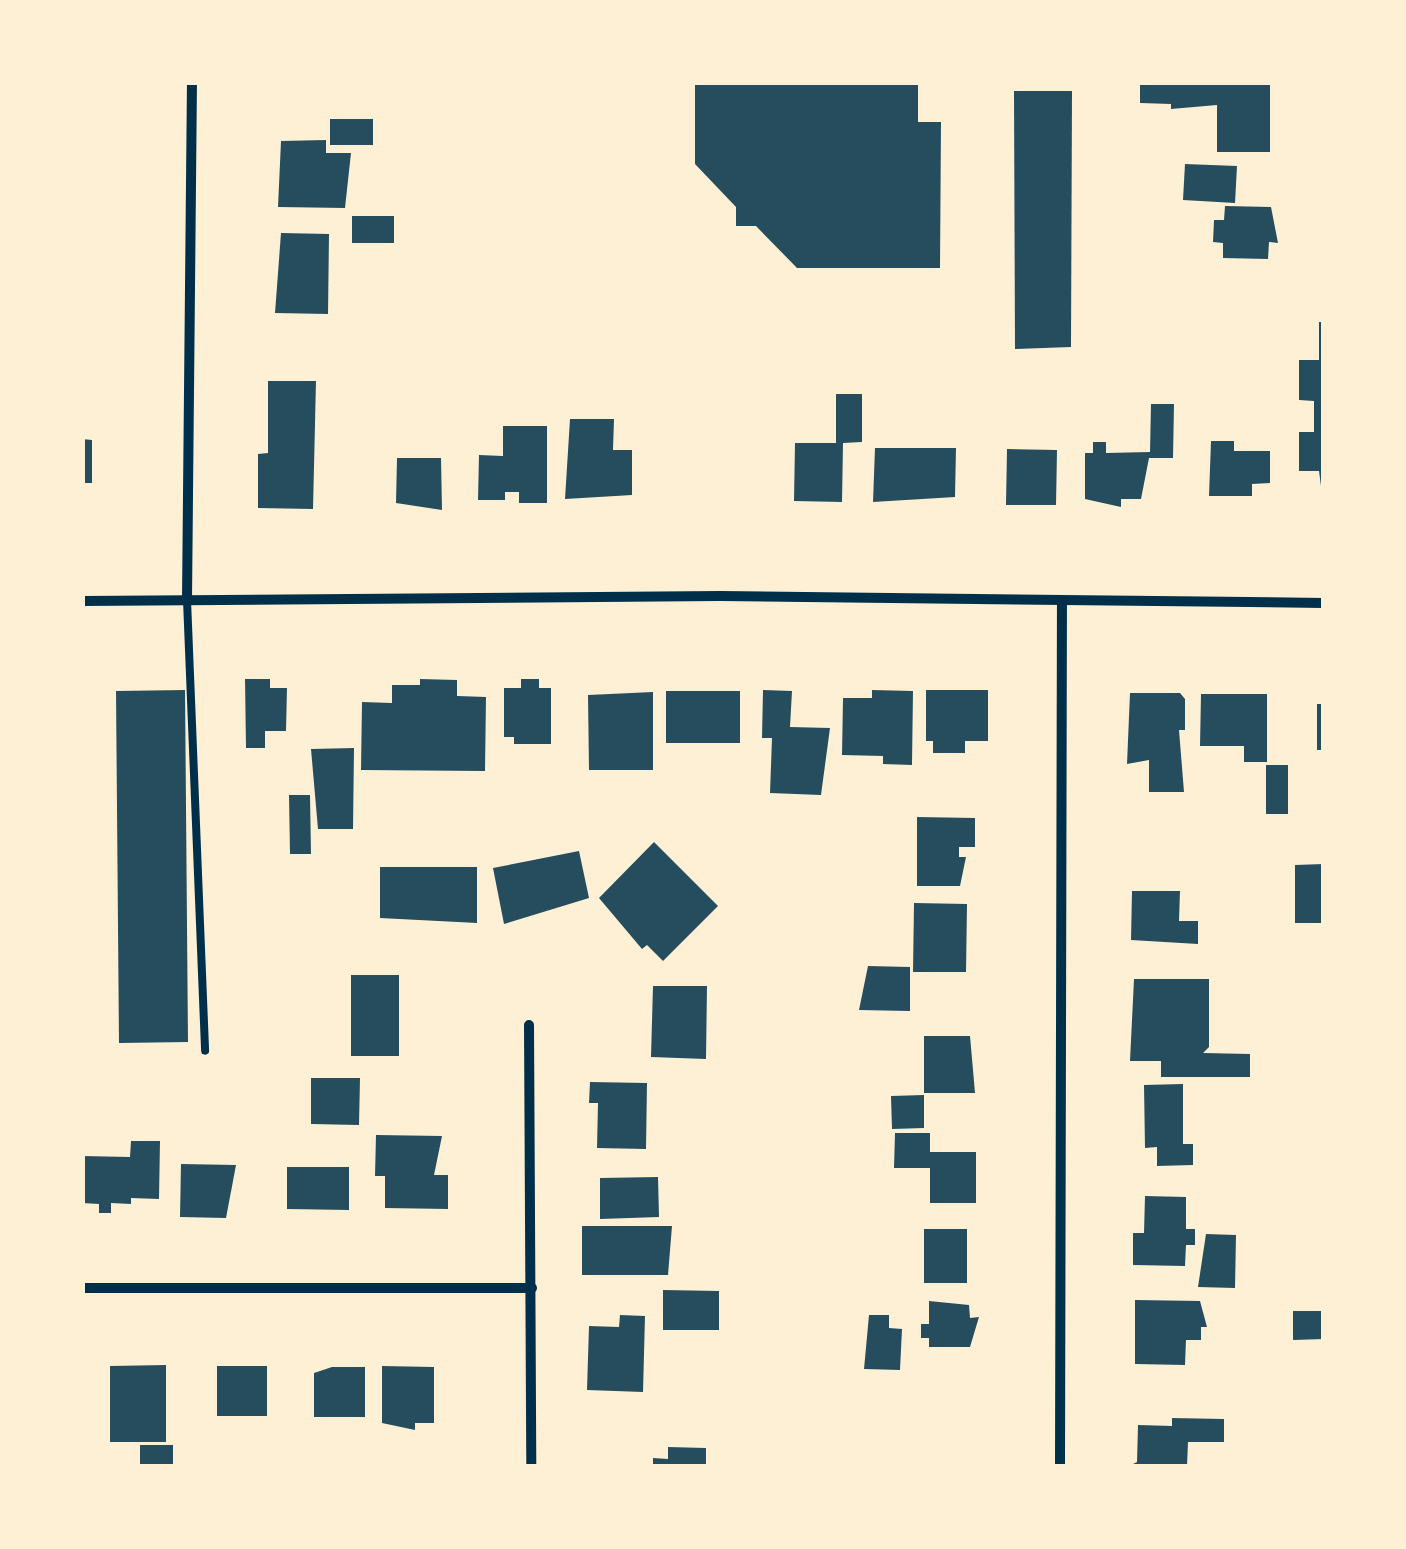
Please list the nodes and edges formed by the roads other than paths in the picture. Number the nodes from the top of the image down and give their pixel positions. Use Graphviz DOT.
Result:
graph roads {
  1 [pos="192,82"];
  2 [pos="187,600"];
  3 [pos="82,601"];
  4 [pos="1062,602"];
  5 [pos="1324,603"];
  6 [pos="529,1025"];
  7 [pos="204,1051"];
  8 [pos="82,1288"];
  9 [pos="532,1288"];
  10 [pos="531,1466"];
  11 [pos="1060,1466"];
  1 -- 2 [label="street"];
  2 -- 3 [label="street"];
  2 -- 4 [label="street"];
  2 -- 7 [label="lane"];
  4 -- 5 [label="street"];
  4 -- 11 [label="street"];
  6 -- 9 [label="street"];
  8 -- 9 [label="street"];
  9 -- 10 [label="street"];
}
